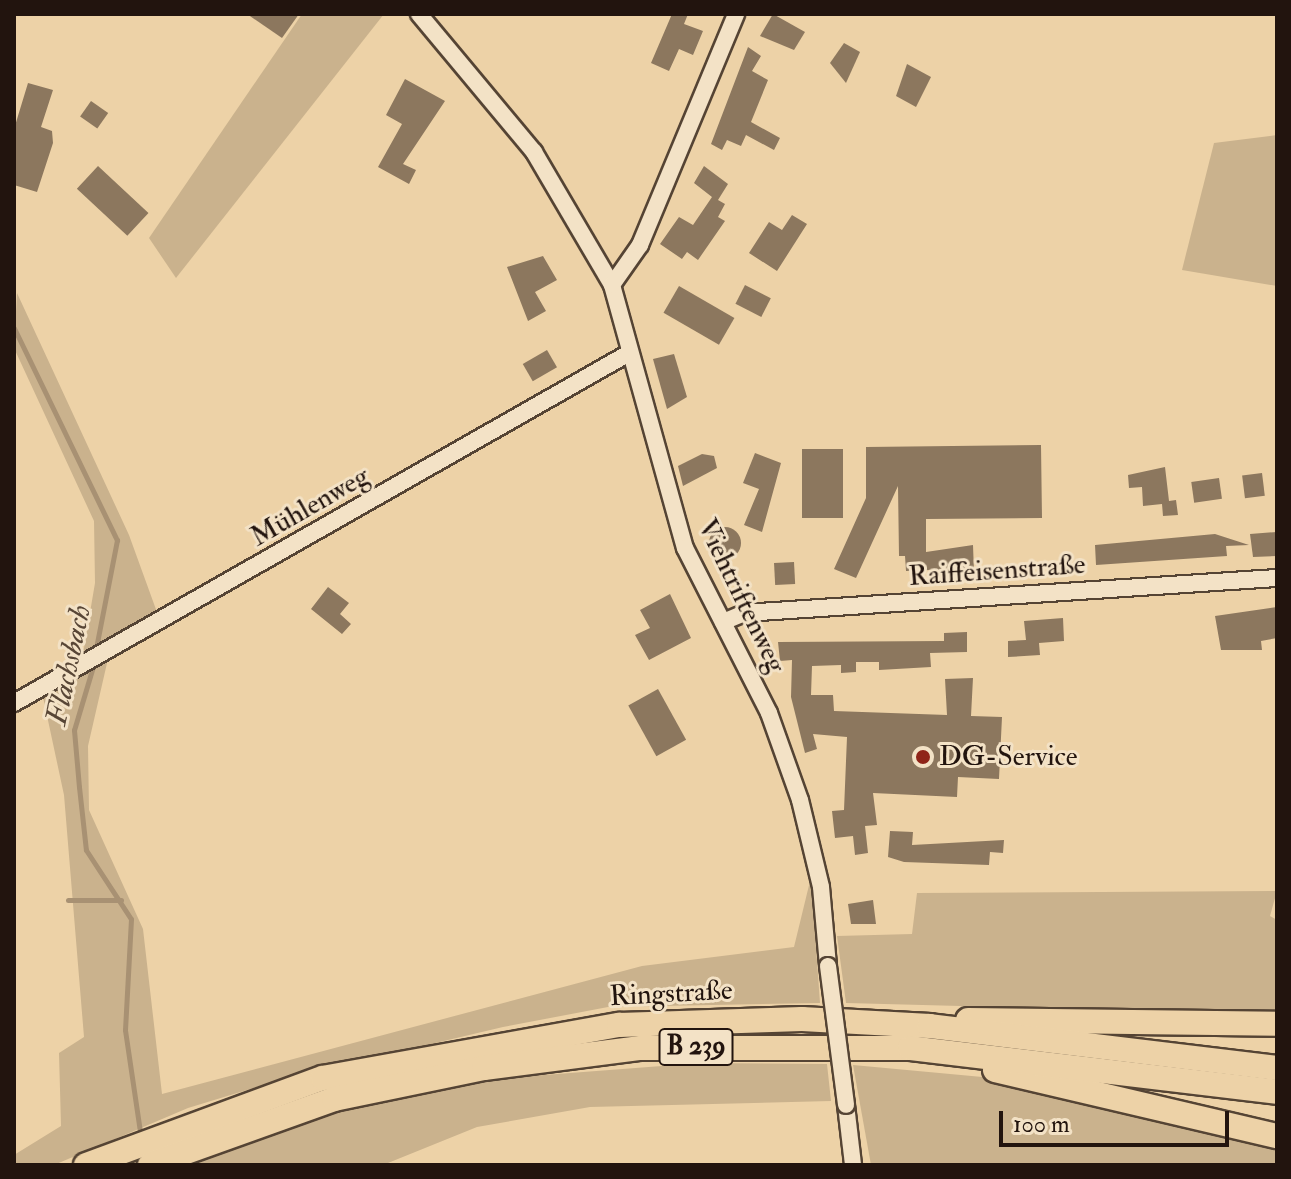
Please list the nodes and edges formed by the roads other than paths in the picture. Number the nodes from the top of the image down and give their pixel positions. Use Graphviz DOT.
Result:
graph roads {
  1 [pos="419,14"];
  2 [pos="736,14"];
  3 [pos="612,285"];
  4 [pos="629,353"];
  5 [pos="1277,578"];
  6 [pos="723,622"];
  7 [pos="14,703"];
  8 [pos="1277,1024"];
  9 [pos="930,1026"];
  10 [pos="910,1048"];
  11 [pos="1277,1068"];
  12 [pos="1277,1092"];
  13 [pos="1277,1136"];
  14 [pos="86,1165"];
  15 [pos="150,1165"];
  16 [pos="853,1165"];
  1 -- 3 [label="street, Viehtriftenweg"];
  2 -- 3 [label="street"];
  3 -- 4 [label="street, Viehtriftenweg"];
  4 -- 6 [label="street, Viehtriftenweg"];
  4 -- 7 [label="street, Mühlenweg"];
  5 -- 6 [label="street, Raiffeisenstraße"];
  6 -- 16 [label="street, Viehtriftenweg, bridge"];
  8 -- 9 [label="highway"];
  9 -- 11 [label="highway, Ringstraße / B 239"];
  9 -- 14 [label="highway, Ringstraße / B 239"];
  10 -- 12 [label="highway, Ringstraße / B 239"];
  10 -- 13 [label="highway"];
  10 -- 15 [label="highway, Ringstraße / B 239"];
}
